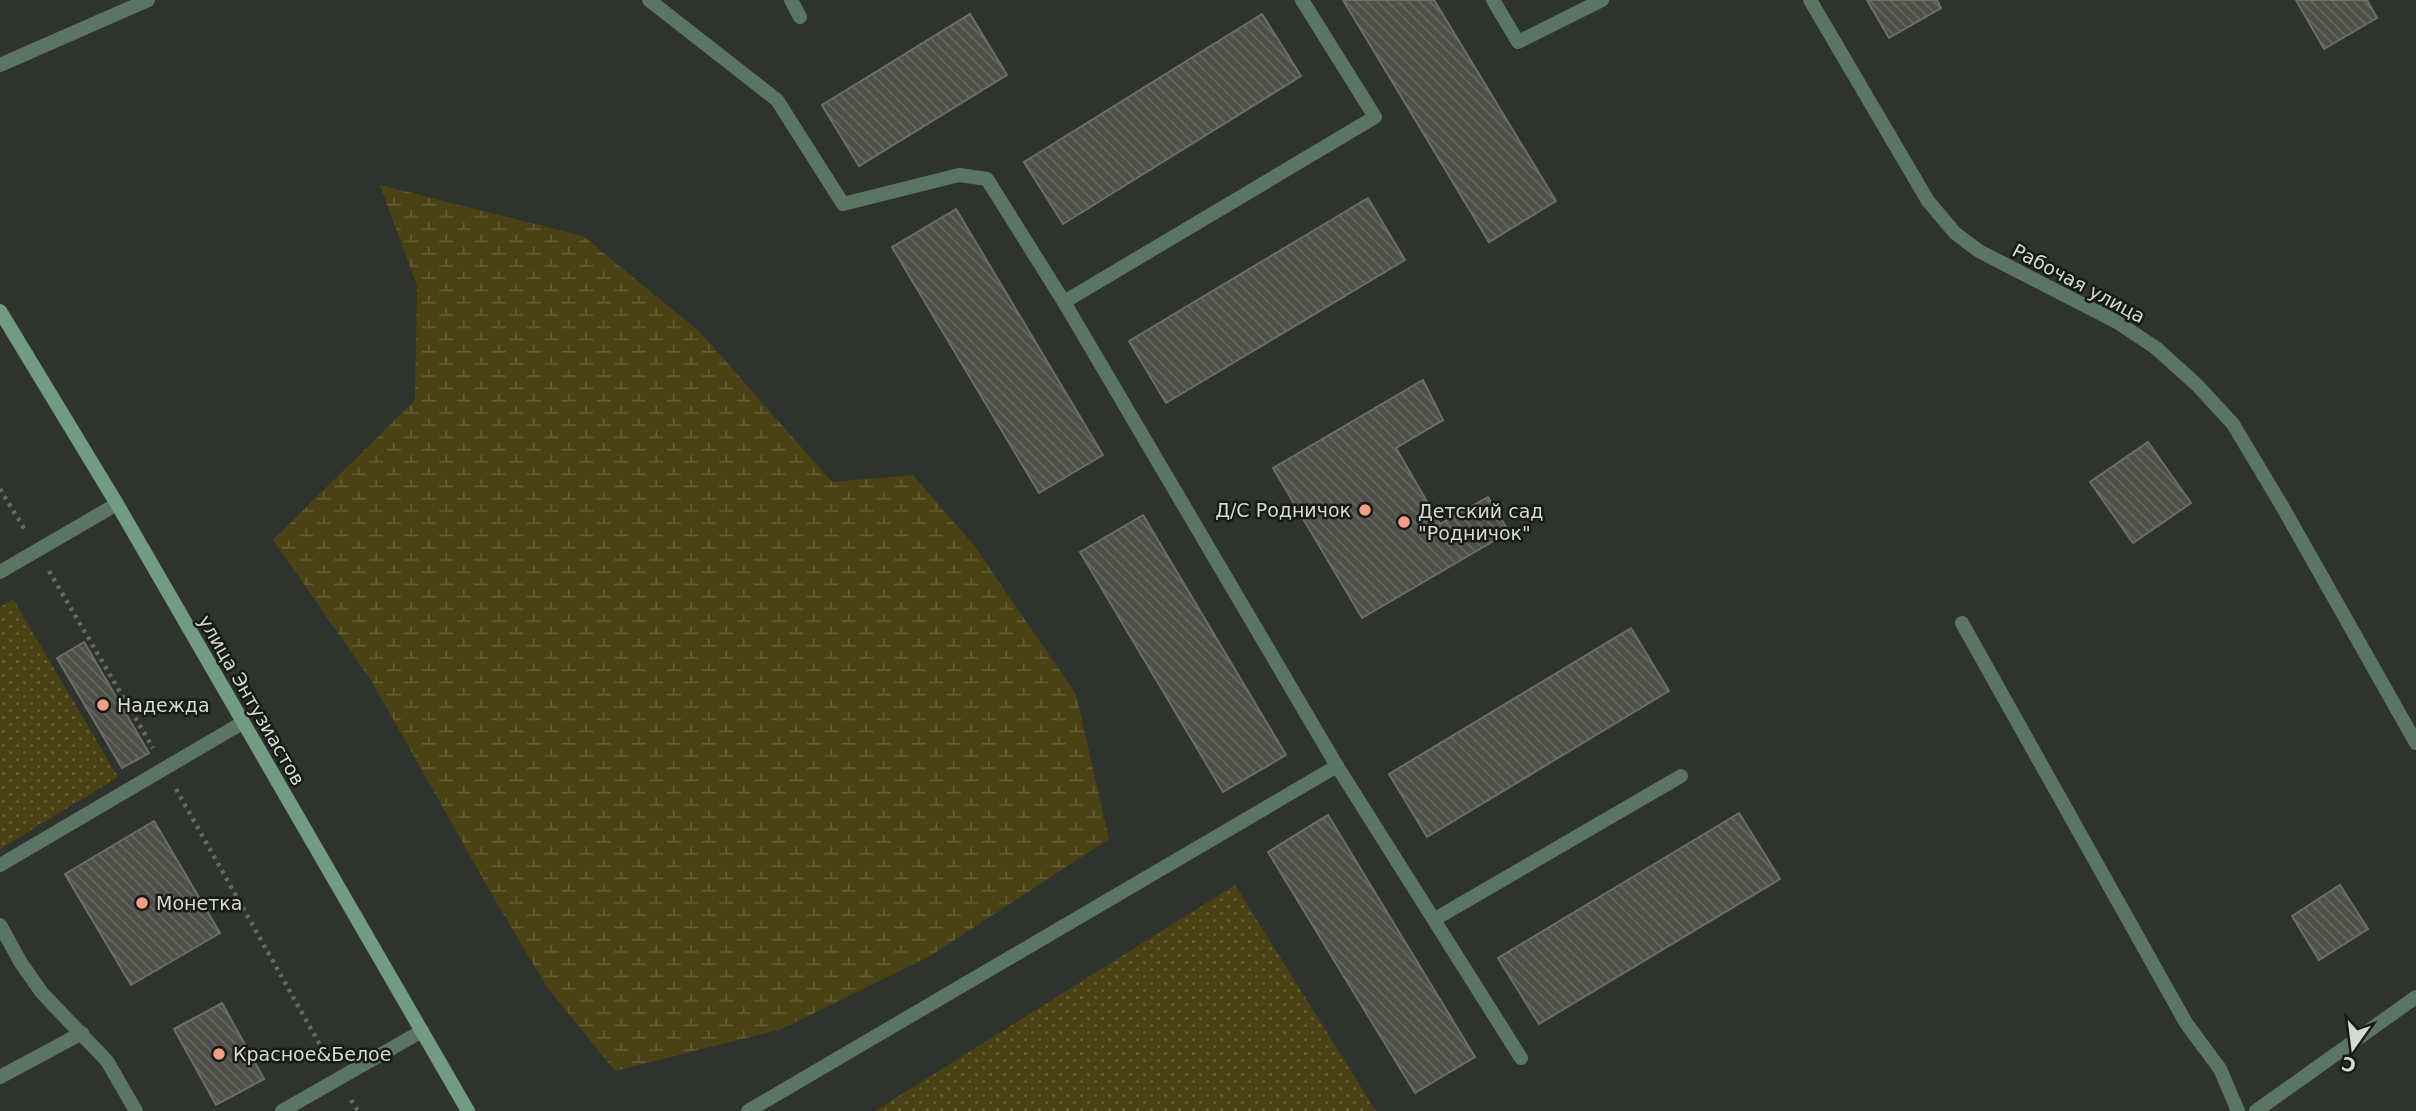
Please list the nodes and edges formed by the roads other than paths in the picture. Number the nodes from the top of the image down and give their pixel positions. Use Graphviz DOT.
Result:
graph roads {
  1 [pos="148,0"];
  2 [pos="649,0"];
  3 [pos="791,0"];
  4 [pos="1302,0"];
  5 [pos="1493,0"];
  6 [pos="1602,0"];
  7 [pos="1810,0"];
  8 [pos="800,17"];
  9 [pos="0,65"];
  10 [pos="1064,302"];
  11 [pos="0,310"];
  12 [pos="117,504"];
  13 [pos="0,572"];
  14 [pos="1962,623"];
  15 [pos="242,723"];
  16 [pos="2416,743"];
  17 [pos="1337,766"];
  18 [pos="1681,776"];
  19 [pos="0,865"];
  20 [pos="1435,919"];
  21 [pos="0,925"];
  22 [pos="2416,997"];
  23 [pos="422,1031"];
  24 [pos="82,1033"];
  25 [pos="1521,1058"];
  26 [pos="0,1077"];
  27 [pos="136,1111"];
  28 [pos="282,1111"];
  29 [pos="468,1111"];
  30 [pos="748,1111"];
  31 [pos="2238,1111"];
  32 [pos="2256,1111"];
  1 -- 9 [label="street"];
  2 -- 10 [label="street"];
  3 -- 8 [label="street"];
  4 -- 10 [label="street"];
  5 -- 6 [label="street"];
  7 -- 16 [label="street, Рабочая улица"];
  10 -- 17 [label="street"];
  11 -- 12 [label="street, улица Энтузиастов"];
  12 -- 13 [label="street"];
  12 -- 15 [label="street, улица Энтузиастов"];
  14 -- 31 [label="street"];
  15 -- 19 [label="street"];
  15 -- 23 [label="street, улица Энтузиастов"];
  17 -- 20 [label="street"];
  17 -- 30 [label="street"];
  18 -- 20 [label="street"];
  20 -- 25 [label="street"];
  21 -- 24 [label="street"];
  22 -- 32 [label="street"];
  23 -- 28 [label="street"];
  23 -- 29 [label="street, улица Энтузиастов"];
  24 -- 26 [label="street"];
  24 -- 27 [label="street"];
}
